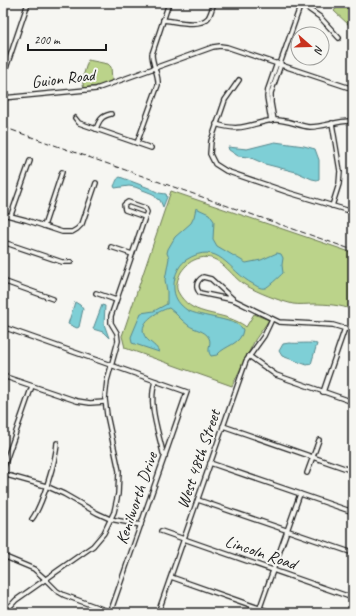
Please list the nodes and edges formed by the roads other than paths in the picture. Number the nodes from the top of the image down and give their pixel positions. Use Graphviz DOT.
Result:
graph roads {
  1 [pos="28,3"];
  2 [pos="169,3"];
  3 [pos="214,3"];
  4 [pos="300,3"];
  5 [pos="163,20"];
  6 [pos="339,38"];
  7 [pos="279,64"];
  8 [pos="155,68"];
  9 [pos="3,77"];
  10 [pos="239,80"];
  11 [pos="353,89"];
  12 [pos="3,94"];
  13 [pos="3,98"];
  14 [pos="111,114"];
  15 [pos="75,118"];
  16 [pos="272,121"];
  17 [pos="353,121"];
  18 [pos="332,123"];
  19 [pos="216,124"];
  20 [pos="96,129"];
  21 [pos="137,144"];
  22 [pos="151,148"];
  23 [pos="30,160"];
  24 [pos="62,172"];
  25 [pos="96,183"];
  26 [pos="332,206"];
  27 [pos="353,212"];
  28 [pos="3,214"];
  29 [pos="11,216"];
  30 [pos="145,217"];
  31 [pos="44,226"];
  32 [pos="3,242"];
  33 [pos="111,247"];
  34 [pos="132,254"];
  35 [pos="70,262"];
  36 [pos="3,281"];
  37 [pos="96,293"];
  38 [pos="53,299"];
  39 [pos="116,300"];
  40 [pos="234,300"];
  41 [pos="272,319"];
  42 [pos="3,327"];
  43 [pos="345,328"];
  44 [pos="353,331"];
  45 [pos="249,356"];
  46 [pos="112,365"];
  47 [pos="3,376"];
  48 [pos="155,381"];
  49 [pos="32,386"];
  50 [pos="323,392"];
  51 [pos="105,402"];
  52 [pos="353,402"];
  53 [pos="223,426"];
  54 [pos="319,440"];
  55 [pos="57,443"];
  56 [pos="165,456"];
  57 [pos="313,458"];
  58 [pos="210,463"];
  59 [pos="3,469"];
  60 [pos="353,471"];
  61 [pos="307,473"];
  62 [pos="3,474"];
  63 [pos="46,486"];
  64 [pos="300,494"];
  65 [pos="198,500"];
  66 [pos="353,512"];
  67 [pos="32,519"];
  68 [pos="111,519"];
  69 [pos="141,525"];
  70 [pos="287,530"];
  71 [pos="161,531"];
  72 [pos="184,539"];
  73 [pos="353,553"];
  74 [pos="3,556"];
  75 [pos="273,570"];
  76 [pos="171,577"];
  77 [pos="45,578"];
  78 [pos="353,598"];
  79 [pos="260,608"];
  80 [pos="4,613"];
  81 [pos="110,613"];
  82 [pos="158,613"];
  83 [pos="258,613"];
  84 [pos="273,613"];
  1 -- 9 [label="street"];
  2 -- 5 [label="street"];
  3 -- 5 [label="street"];
  4 -- 6 [label="street"];
  4 -- 7 [label="street"];
  5 -- 8 [label="street"];
  7 -- 8 [label="street, Guion Road"];
  7 -- 11 [label="street, Guion Road"];
  7 -- 16 [label="street"];
  8 -- 13 [label="street, Guion Road"];
  8 -- 21 [label="street"];
  9 -- 12 [label="street"];
  10 -- 19 [label="street"];
  14 -- 20 [label="street"];
  15 -- 20 [label="street"];
  16 -- 18 [label="street"];
  16 -- 19 [label="street"];
  17 -- 18 [label="street"];
  18 -- 26 [label="street"];
  19 -- 26 [label="street"];
  20 -- 21 [label="street"];
  21 -- 22 [label="street"];
  23 -- 29 [label="street"];
  24 -- 31 [label="street"];
  25 -- 31 [label="street"];
  26 -- 27 [label="street"];
  28 -- 29 [label="street"];
  29 -- 31 [label="street"];
  30 -- 30 [label="street"];
  30 -- 34 [label="street"];
  32 -- 35 [label="street"];
  33 -- 34 [label="street"];
  34 -- 39 [label="street"];
  36 -- 38 [label="street"];
  37 -- 39 [label="street"];
  39 -- 46 [label="street"];
  40 -- 40 [label="street"];
  40 -- 41 [label="street"];
  41 -- 43 [label="street"];
  41 -- 45 [label="street, West 48th Street"];
  42 -- 46 [label="street"];
  43 -- 44 [label="street"];
  43 -- 50 [label="street"];
  45 -- 50 [label="street"];
  45 -- 53 [label="street, West 48th Street"];
  46 -- 48 [label="street"];
  46 -- 51 [label="street"];
  47 -- 49 [label="street"];
  48 -- 56 [label="street"];
  48 -- 56 [label="street, Kenilworth Drive"];
  49 -- 51 [label="street"];
  49 -- 59 [label="street"];
  50 -- 52 [label="street"];
  51 -- 68 [label="street"];
  53 -- 57 [label="street"];
  53 -- 58 [label="street, West 48th Street"];
  54 -- 57 [label="street"];
  55 -- 63 [label="street"];
  56 -- 69 [label="street, Kenilworth Drive"];
  57 -- 60 [label="street"];
  57 -- 61 [label="street"];
  58 -- 64 [label="street"];
  58 -- 65 [label="street, West 48th Street"];
  62 -- 63 [label="street"];
  63 -- 67 [label="street"];
  63 -- 68 [label="street"];
  64 -- 66 [label="street"];
  64 -- 70 [label="street"];
  65 -- 70 [label="street"];
  65 -- 72 [label="street, West 48th Street"];
  68 -- 69 [label="street"];
  68 -- 77 [label="street"];
  69 -- 81 [label="street, Kenilworth Drive"];
  70 -- 73 [label="street"];
  70 -- 75 [label="street"];
  71 -- 72 [label="street, Lincoln Road"];
  72 -- 75 [label="street, Lincoln Road"];
  72 -- 76 [label="street, West 48th Street"];
  74 -- 77 [label="street"];
  75 -- 78 [label="street, Lincoln Road"];
  75 -- 79 [label="street"];
  76 -- 79 [label="street"];
  76 -- 82 [label="street, West 48th Street"];
  77 -- 80 [label="street"];
  77 -- 81 [label="street"];
  79 -- 83 [label="street"];
  79 -- 84 [label="street"];
}
